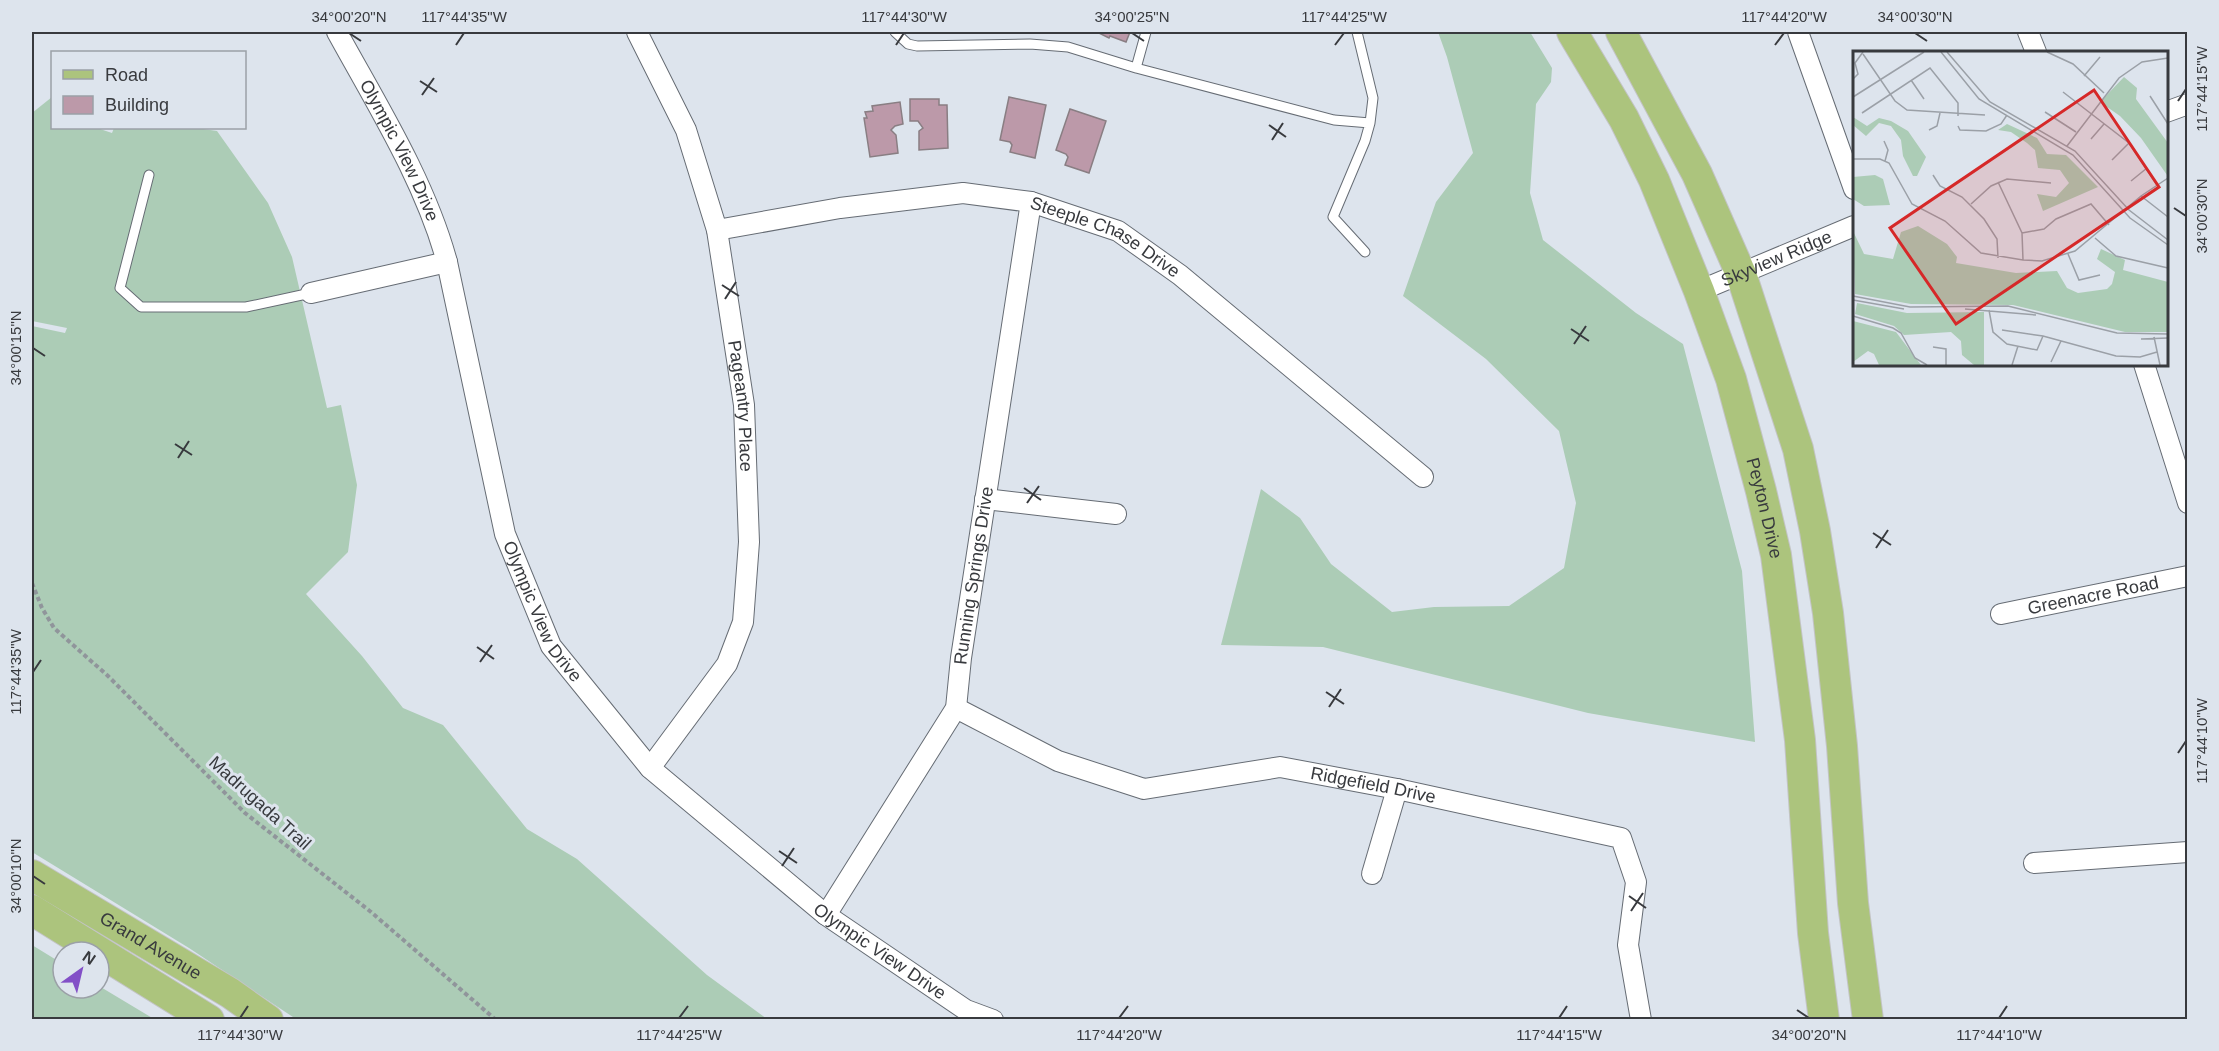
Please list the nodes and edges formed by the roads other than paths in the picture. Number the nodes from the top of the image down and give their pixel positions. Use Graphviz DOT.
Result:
graph roads {
  1 [pos="337,32"];
  2 [pos="637,32"];
  3 [pos="895,32"];
  4 [pos="1146,32"];
  5 [pos="1357,32"];
  6 [pos="1572,32"];
  7 [pos="1622,32"];
  8 [pos="1798,32"];
  9 [pos="2028,32"];
  10 [pos="2036,51"];
  11 [pos="1136,68"];
  12 [pos="2187,104"];
  13 [pos="2168,111"];
  14 [pos="1370,123"];
  15 [pos="149,176"];
  16 [pos="1853,186"];
  17 [pos="1031,202"];
  18 [pos="1853,226"];
  19 [pos="717,230"];
  20 [pos="1365,252"];
  21 [pos="447,262"];
  22 [pos="1742,274"];
  23 [pos="1699,291"];
  24 [pos="311,293"];
  25 [pos="2145,366"];
  26 [pos="1423,477"];
  27 [pos="985,499"];
  28 [pos="2187,503"];
  29 [pos="1116,514"];
  30 [pos="2187,576"];
  31 [pos="2001,614"];
  32 [pos="956,708"];
  33 [pos="650,768"];
  34 [pos="1397,789"];
  35 [pos="2187,852"];
  36 [pos="2034,863"];
  37 [pos="1372,874"];
  38 [pos="32,875"];
  39 [pos="32,910"];
  40 [pos="826,915"];
  41 [pos="209,1020"];
  42 [pos="268,1020"];
  43 [pos="993,1020"];
  44 [pos="1641,1020"];
  45 [pos="1824,1020"];
  46 [pos="1868,1020"];
  1 -- 21 [label="street, Olympic View Drive"];
  2 -- 19 [label="street, Pageantry Place"];
  3 -- 11 [label="lane"];
  4 -- 11 [label="lane"];
  5 -- 14 [label="lane"];
  6 -- 23 [label="main road, Peyton Drive"];
  7 -- 22 [label="main road"];
  8 -- 16 [label="street"];
  9 -- 10 [label="street"];
  11 -- 14 [label="lane"];
  12 -- 13 [label="street"];
  14 -- 20 [label="lane"];
  15 -- 24 [label="lane"];
  17 -- 19 [label="street, Steeple Chase Drive"];
  17 -- 26 [label="street, Steeple Chase Drive"];
  17 -- 27 [label="street, Running Springs Drive"];
  18 -- 22 [label="street, Skyview Ridge"];
  19 -- 33 [label="street, Pageantry Place"];
  21 -- 24 [label="street"];
  21 -- 33 [label="street, Olympic View Drive"];
  22 -- 23 [label="street, Skyview Ridge"];
  22 -- 46 [label="main road"];
  23 -- 45 [label="main road, Peyton Drive"];
  25 -- 28 [label="street"];
  27 -- 29 [label="street"];
  27 -- 32 [label="street, Running Springs Drive"];
  30 -- 31 [label="street, Greenacre Road"];
  32 -- 34 [label="street, Ridgefield Drive"];
  32 -- 40 [label="street, Running Springs Drive"];
  33 -- 40 [label="street, Olympic View Drive"];
  34 -- 37 [label="street"];
  34 -- 44 [label="street, Ridgefield Drive"];
  35 -- 36 [label="street"];
  38 -- 42 [label="main road, Grand Avenue"];
  39 -- 41 [label="main road, Grand Avenue"];
  40 -- 43 [label="street, Olympic View Drive"];
}
